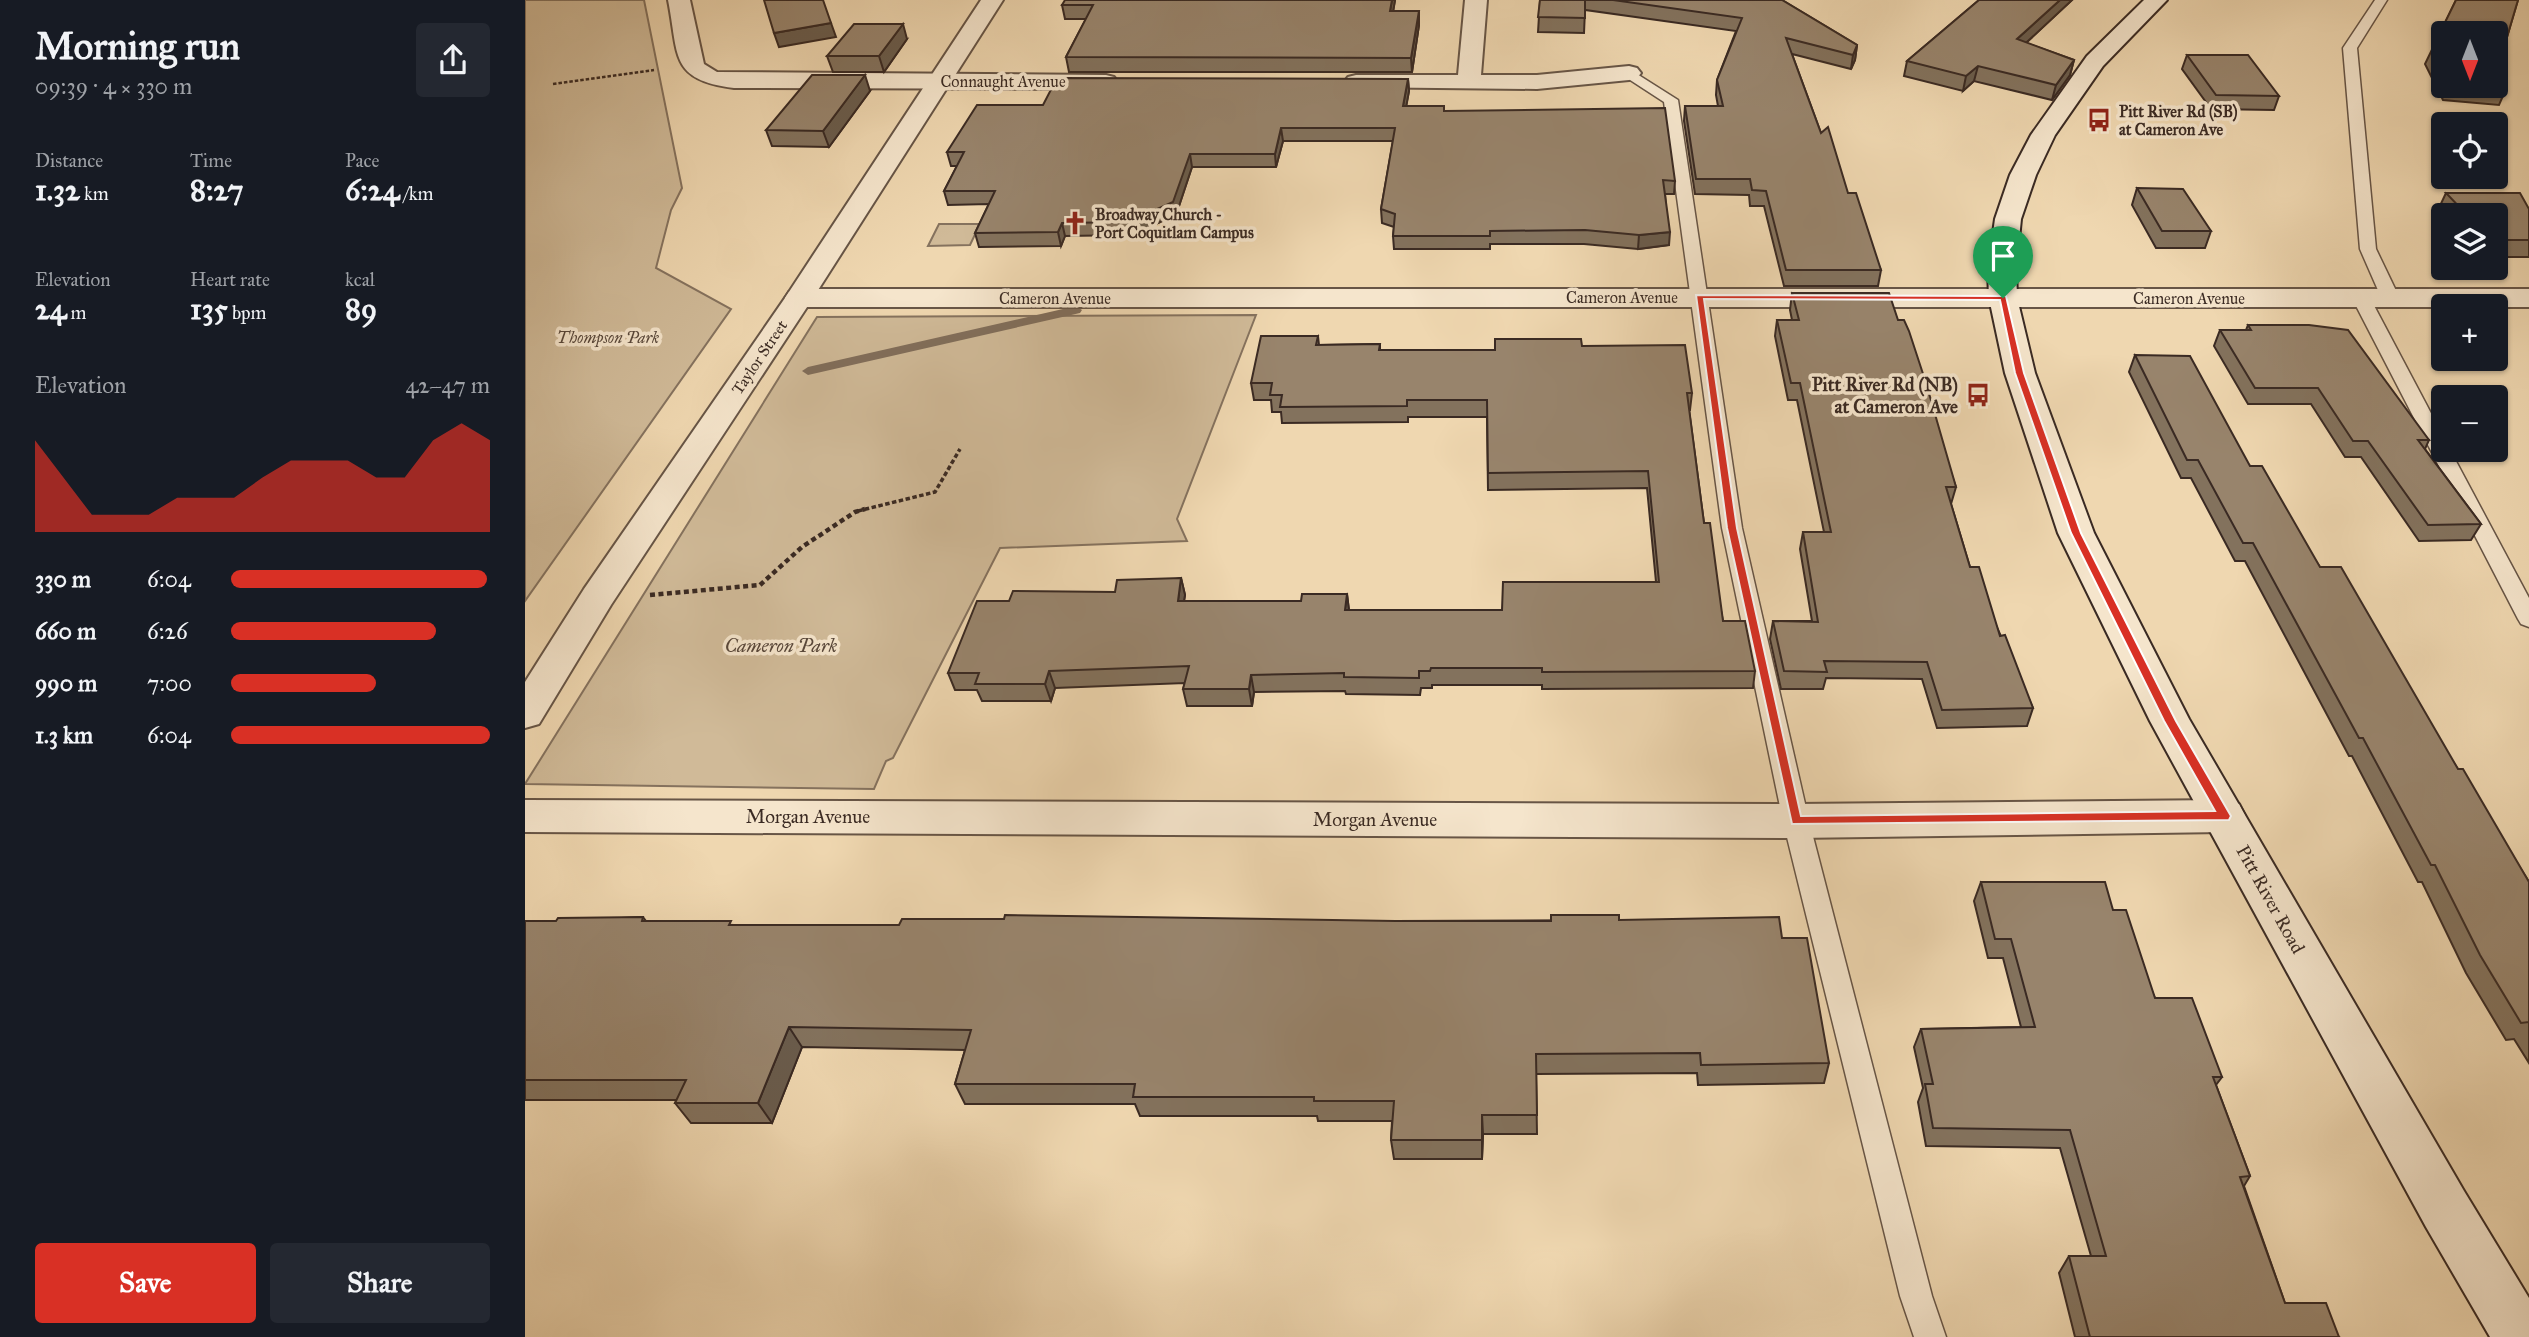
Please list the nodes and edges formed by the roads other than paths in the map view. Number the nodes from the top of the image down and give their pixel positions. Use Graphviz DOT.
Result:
graph roads {
  1 [pos="679,0"];
  2 [pos="992,0"];
  3 [pos="1476,0"];
  4 [pos="2156,0"];
  5 [pos="2381,0"];
  6 [pos="1629,73"];
  7 [pos="938,81"];
  8 [pos="1134,82"];
  9 [pos="1335,82"];
  10 [pos="1469,82"];
  11 [pos="1699,297"];
  12 [pos="2390,297"];
  13 [pos="799,298"];
  14 [pos="2003,298"];
  15 [pos="2361,298"];
  16 [pos="2529,298"];
  17 [pos="2529,618"];
  18 [pos="525,714"];
  19 [pos="525,816"];
  20 [pos="2224,816"];
  21 [pos="1796,821"];
  22 [pos="1930,1337"];
  23 [pos="2521,1337"];
  1 -- 7 [label="street, Connaught Avenue"];
  2 -- 7 [label="street, Taylor Street"];
  3 -- 10 [label="street"];
  4 -- 14 [label="street, Pitt River Road"];
  5 -- 12 [label="lane"];
  6 -- 10 [label="street"];
  6 -- 11 [label="lane"];
  7 -- 8 [label="street, Connaught Avenue"];
  7 -- 13 [label="street, Taylor Street"];
  9 -- 10 [label="street"];
  11 -- 13 [label="street, Cameron Avenue"];
  11 -- 14 [label="street, Cameron Avenue"];
  11 -- 21 [label="lane"];
  12 -- 15 [label="street, Cameron Avenue"];
  12 -- 16 [label="street, Cameron Avenue"];
  13 -- 18 [label="street, Taylor Street"];
  14 -- 15 [label="street, Cameron Avenue"];
  14 -- 20 [label="street, Pitt River Road"];
  15 -- 17 [label="lane"];
  19 -- 21 [label="street, Morgan Avenue"];
  20 -- 21 [label="street, Morgan Avenue"];
  20 -- 23 [label="street, Pitt River Road"];
  21 -- 22 [label="lane"];
}
